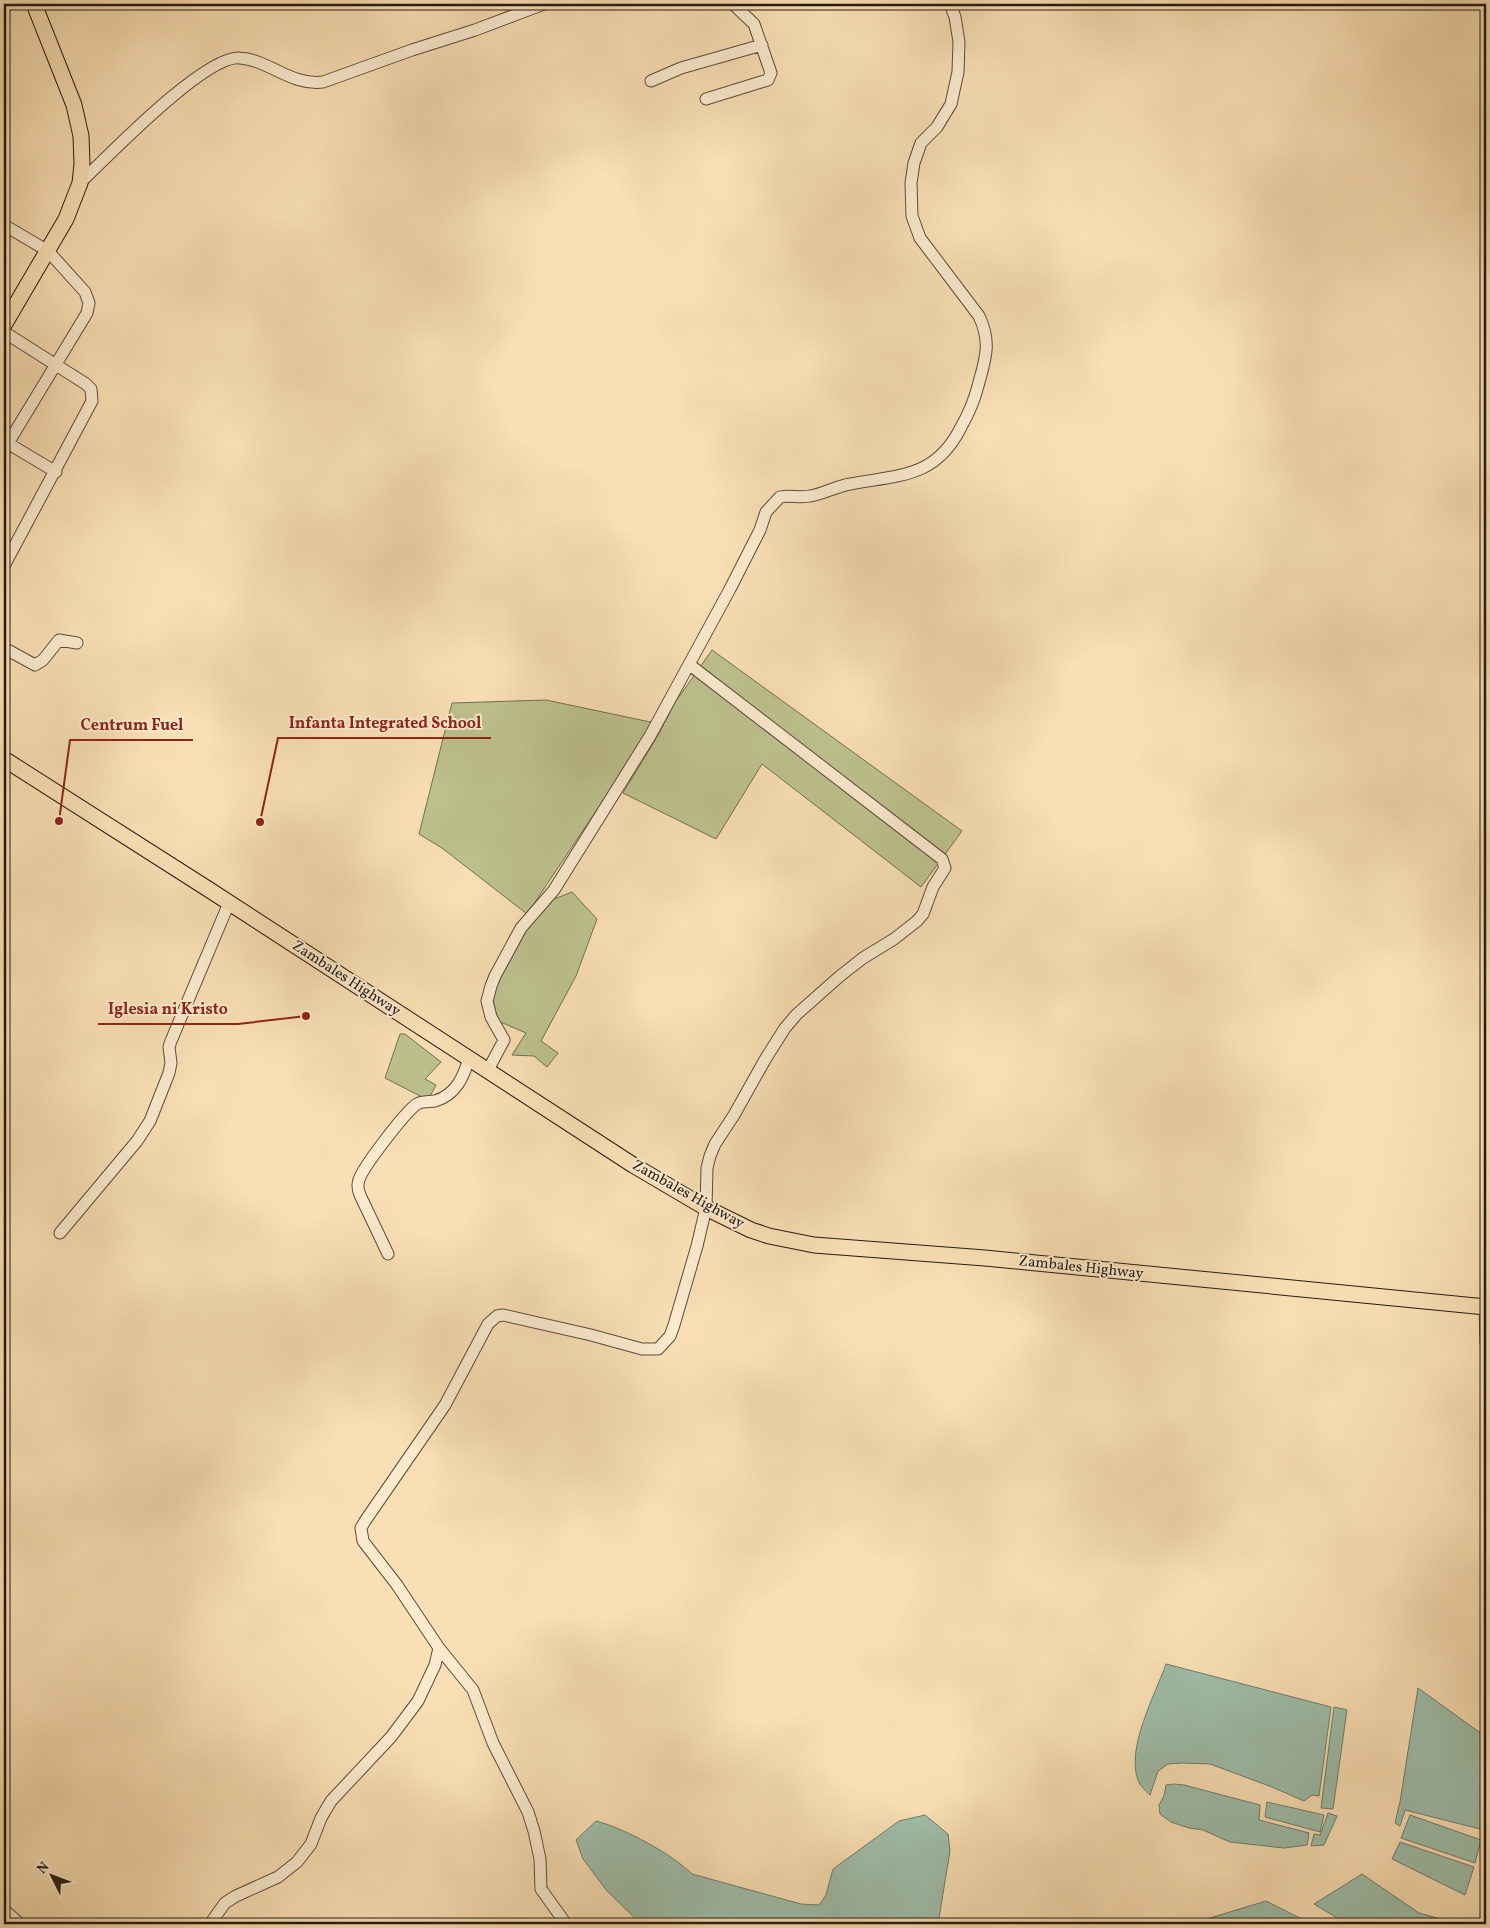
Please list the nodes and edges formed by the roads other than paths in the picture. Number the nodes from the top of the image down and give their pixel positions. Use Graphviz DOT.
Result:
graph roads {
  1 [pos="34,4"];
  2 [pos="544,4"];
  3 [pos="734,4"];
  4 [pos="950,4"];
  5 [pos="762,45"];
  6 [pos="651,81"];
  7 [pos="706,98"];
  8 [pos="80,183"];
  9 [pos="4,224"];
  10 [pos="48,251"];
  11 [pos="4,325"];
  12 [pos="4,332"];
  13 [pos="56,364"];
  14 [pos="5,445"];
  15 [pos="56,472"];
  16 [pos="7,550"];
  17 [pos="4,566"];
  18 [pos="77,643"];
  19 [pos="4,648"];
  20 [pos="690,665"];
  21 [pos="4,759"];
  22 [pos="230,903"];
  23 [pos="469,1058"];
  24 [pos="488,1070"];
  25 [pos="706,1208"];
  26 [pos="60,1233"];
  27 [pos="388,1254"];
  28 [pos="1486,1307"];
  29 [pos="1486,1342"];
  30 [pos="439,1648"];
  31 [pos="4,1910"];
  32 [pos="20,1924"];
  33 [pos="210,1924"];
  34 [pos="566,1924"];
  1 -- 8 [label="main road"];
  2 -- 8 [label="street"];
  3 -- 5 [label="street"];
  4 -- 20 [label="street"];
  5 -- 6 [label="street"];
  5 -- 7 [label="street"];
  8 -- 10 [label="main road"];
  9 -- 10 [label="street"];
  10 -- 11 [label="main road"];
  10 -- 13 [label="street"];
  12 -- 13 [label="street"];
  13 -- 14 [label="street"];
  13 -- 15 [label="street"];
  14 -- 15 [label="street"];
  15 -- 16 [label="street"];
  16 -- 17 [label="street"];
  18 -- 19 [label="street"];
  20 -- 24 [label="street"];
  20 -- 25 [label="street"];
  21 -- 22 [label="main road, Zambales Highway"];
  22 -- 23 [label="main road, Zambales Highway"];
  22 -- 26 [label="street"];
  23 -- 24 [label="main road, Zambales Highway"];
  23 -- 27 [label="street"];
  24 -- 25 [label="main road, Zambales Highway"];
  25 -- 28 [label="main road, Zambales Highway"];
  25 -- 30 [label="street"];
  28 -- 29 [label="street"];
  30 -- 33 [label="street"];
  30 -- 34 [label="street"];
  31 -- 32 [label="street"];
}
